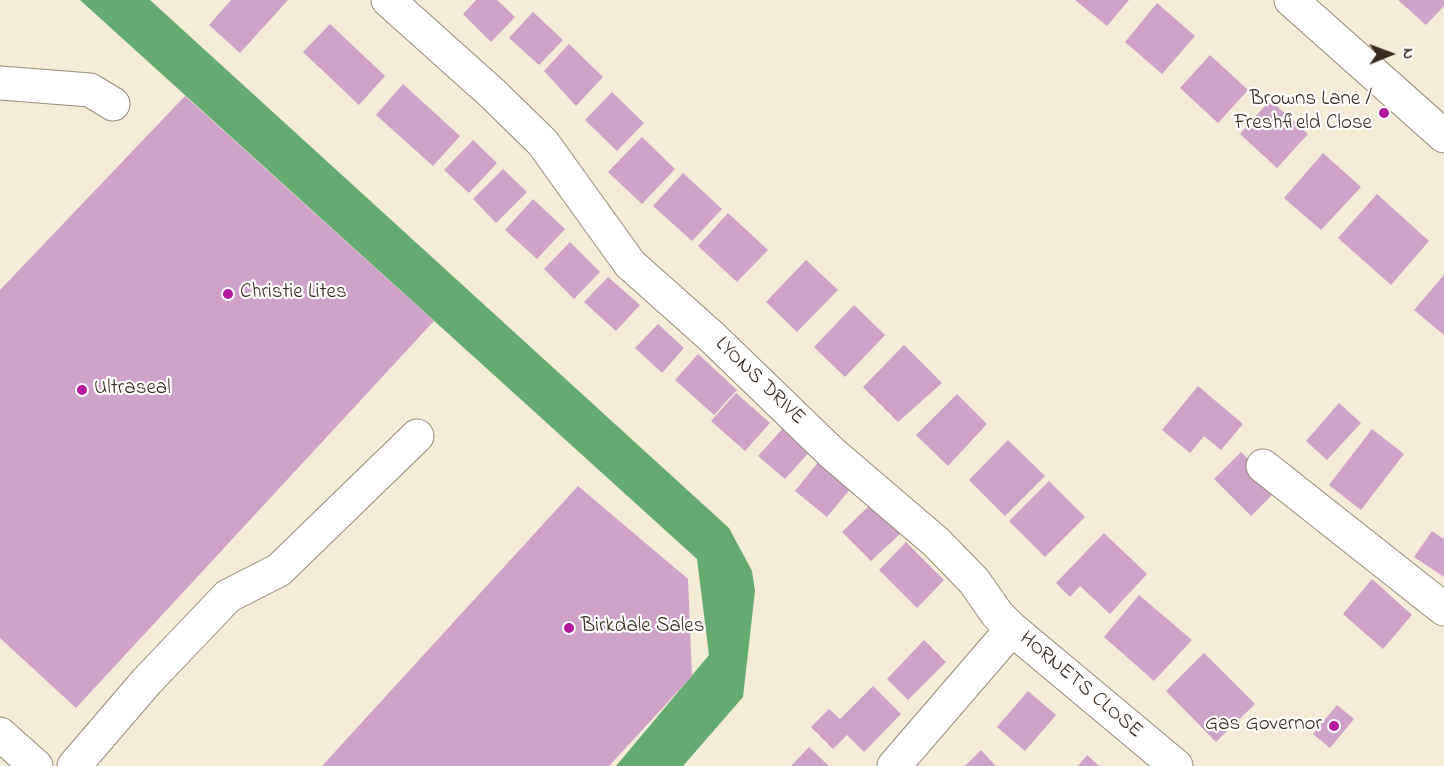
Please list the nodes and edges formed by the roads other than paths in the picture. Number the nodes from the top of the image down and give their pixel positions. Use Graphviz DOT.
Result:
graph roads {
  1 [pos="388,0"];
  2 [pos="1291,0"];
  3 [pos="0,83"];
  4 [pos="112,104"];
  5 [pos="1444,136"];
  6 [pos="417,436"];
  7 [pos="1263,466"];
  8 [pos="1444,609"];
  9 [pos="1012,629"];
  10 [pos="0,734"];
  11 [pos="36,766"];
  12 [pos="74,766"];
  13 [pos="894,766"];
  14 [pos="1176,766"];
  1 -- 9 [label="street, LYONS DRIVE"];
  2 -- 5 [label="street"];
  3 -- 4 [label="street"];
  6 -- 12 [label="street"];
  7 -- 8 [label="street"];
  9 -- 13 [label="street"];
  9 -- 14 [label="street, HORNETS CLOSE"];
  10 -- 11 [label="street"];
}
